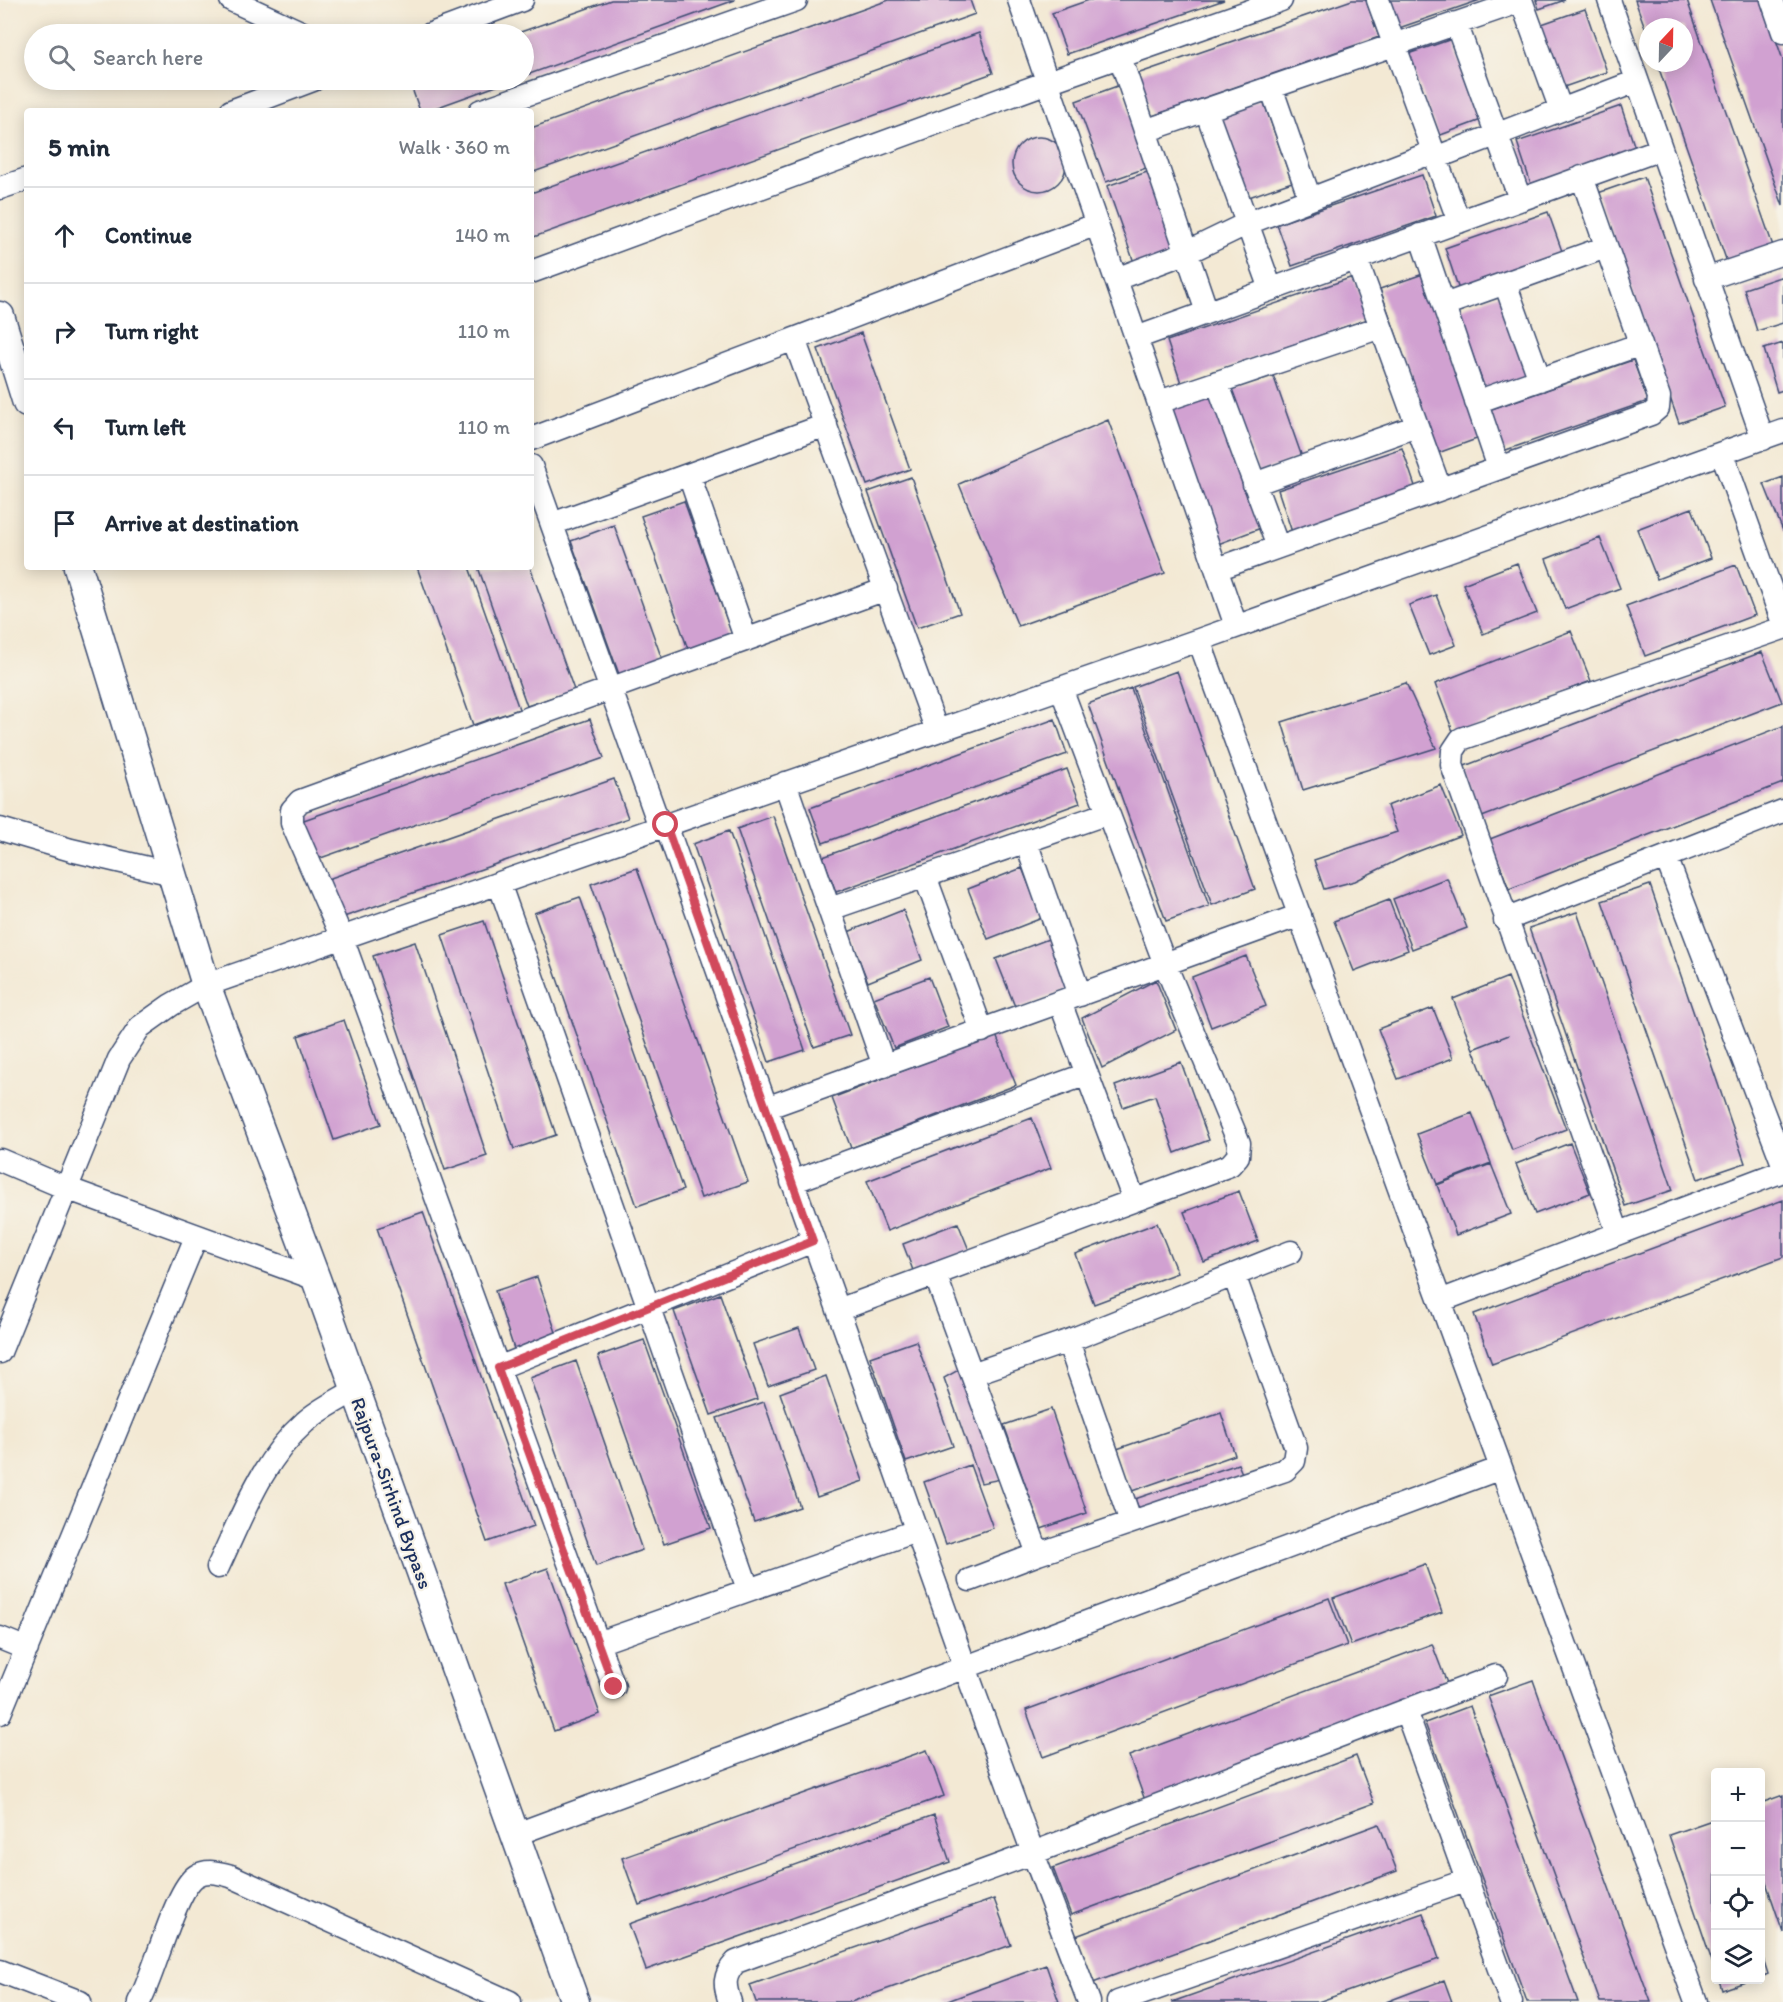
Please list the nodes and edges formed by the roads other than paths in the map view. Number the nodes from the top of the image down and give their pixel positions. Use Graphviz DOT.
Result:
graph roads {
  1 [pos="231,0"];
  2 [pos="522,0"];
  3 [pos="796,0"];
  4 [pos="1019,0"];
  5 [pos="1281,0"];
  6 [pos="1378,0"];
  7 [pos="1521,0"];
  8 [pos="1608,0"];
  9 [pos="1772,0"];
  10 [pos="1456,23"];
  11 [pos="283,24"];
  12 [pos="458,24"];
  13 [pos="1783,32"];
  14 [pos="1394,45"];
  15 [pos="1120,57"];
  16 [pos="1637,81"];
  17 [pos="1048,82"];
  18 [pos="1271,87"];
  19 [pos="287,90"];
  20 [pos="239,108"];
  21 [pos="489,108"];
  22 [pos="1206,110"];
  23 [pos="1561,110"];
  24 [pos="1145,131"];
  25 [pos="1497,134"];
  26 [pos="1661,148"];
  27 [pos="1434,155"];
  28 [pos="1582,177"];
  29 [pos="24,180"];
  30 [pos="0,188"];
  31 [pos="1310,199"];
  32 [pos="1520,199"];
  33 [pos="1459,222"];
  34 [pos="1248,223"];
  35 [pos="1097,224"];
  36 [pos="1420,236"];
  37 [pos="1606,247"];
  38 [pos="1188,252"];
  39 [pos="1783,253"];
  40 [pos="1356,258"];
  41 [pos="534,271"];
  42 [pos="1116,279"];
  43 [pos="1706,279"];
  44 [pos="1505,283"];
  45 [pos="1271,289"];
  46 [pos="1444,305"];
  47 [pos="1207,312"];
  48 [pos="1,322"];
  49 [pos="1381,327"];
  50 [pos="1136,338"];
  51 [pos="794,339"];
  52 [pos="1641,344"];
  53 [pos="1540,380"];
  54 [pos="1217,382"];
  55 [pos="24,394"];
  56 [pos="1159,402"];
  57 [pos="1476,402"];
  58 [pos="826,425"];
  59 [pos="1417,426"];
  60 [pos="1773,435"];
  61 [pos="534,438"];
  62 [pos="1722,453"];
  63 [pos="1499,468"];
  64 [pos="534,474"];
  65 [pos="689,474"];
  66 [pos="1254,484"];
  67 [pos="1440,489"];
  68 [pos="552,524"];
  69 [pos="1278,547"];
  70 [pos="1216,569"];
  71 [pos="79,570"];
  72 [pos="886,589"];
  73 [pos="1783,623"];
  74 [pos="1236,626"];
  75 [pos="1783,628"];
  76 [pos="746,640"];
  77 [pos="1199,640"];
  78 [pos="1061,688"];
  79 [pos="611,690"];
  80 [pos="937,731"];
  81 [pos="785,783"];
  82 [pos="1783,811"];
  83 [pos="1108,813"];
  84 [pos="663,826"];
  85 [pos="0,829"];
  86 [pos="1026,842"];
  87 [pos="1666,857"];
  88 [pos="172,874"];
  89 [pos="925,876"];
  90 [pos="500,883"];
  91 [pos="830,909"];
  92 [pos="1300,915"];
  93 [pos="1505,920"];
  94 [pos="342,938"];
  95 [pos="1165,964"];
  96 [pos="207,985"];
  97 [pos="1070,998"];
  98 [pos="982,1031"];
  99 [pos="884,1066"];
  100 [pos="1087,1074"];
  101 [pos="766,1108"];
  102 [pos="0,1160"];
  103 [pos="1783,1164"];
  104 [pos="1783,1171"];
  105 [pos="792,1182"];
  106 [pos="66,1188"];
  107 [pos="1134,1200"];
  108 [pos="1618,1233"];
  109 [pos="196,1237"];
  110 [pos="813,1241"];
  111 [pos="1291,1252"];
  112 [pos="935,1274"];
  113 [pos="1234,1275"];
  114 [pos="316,1279"];
  115 [pos="1440,1301"];
  116 [pos="649,1307"];
  117 [pos="838,1310"];
  118 [pos="1068,1341"];
  119 [pos="0,1349"];
  120 [pos="498,1368"];
  121 [pos="972,1374"];
  122 [pos="355,1390"];
  123 [pos="1501,1468"];
  124 [pos="1131,1522"];
  125 [pos="916,1531"];
  126 [pos="1038,1554"];
  127 [pos="218,1567"];
  128 [pos="970,1580"];
  129 [pos="748,1589"];
  130 [pos="0,1638"];
  131 [pos="598,1643"];
  132 [pos="27,1649"];
  133 [pos="964,1667"];
  134 [pos="1496,1676"];
  135 [pos="614,1687"];
  136 [pos="1406,1711"];
  137 [pos="0,1713"];
  138 [pos="514,1835"];
  139 [pos="1033,1853"];
  140 [pos="1468,1880"];
  141 [pos="0,1971"];
  142 [pos="80,2002"];
  143 [pos="139,2002"];
  144 [pos="510,2002"];
  145 [pos="575,2002"];
  146 [pos="730,2002"];
  147 [pos="1089,2002"];
  148 [pos="1118,2002"];
  149 [pos="1511,2002"];
  150 [pos="1696,2002"];
  1 -- 11 [label="street"];
  2 -- 12 [label="street"];
  3 -- 21 [label="street"];
  4 -- 17 [label="street"];
  5 -- 15 [label="street"];
  6 -- 14 [label="street"];
  7 -- 10 [label="street"];
  7 -- 23 [label="street"];
  8 -- 16 [label="street"];
  9 -- 13 [label="street"];
  10 -- 14 [label="street"];
  10 -- 25 [label="street"];
  14 -- 18 [label="street"];
  14 -- 27 [label="street"];
  15 -- 17 [label="street"];
  15 -- 24 [label="street"];
  16 -- 23 [label="street"];
  16 -- 26 [label="street"];
  17 -- 35 [label="street"];
  17 -- 41 [label="street"];
  18 -- 22 [label="street"];
  18 -- 31 [label="street"];
  19 -- 20 [label="street"];
  22 -- 24 [label="street"];
  22 -- 34 [label="street"];
  23 -- 25 [label="street"];
  24 -- 38 [label="street"];
  25 -- 27 [label="street"];
  25 -- 32 [label="street"];
  26 -- 28 [label="street"];
  26 -- 43 [label="street"];
  27 -- 31 [label="street"];
  27 -- 33 [label="street"];
  28 -- 32 [label="street"];
  28 -- 37 [label="street"];
  29 -- 30 [label="street"];
  31 -- 34 [label="street"];
  32 -- 33 [label="street"];
  33 -- 36 [label="street"];
  34 -- 38 [label="street"];
  34 -- 45 [label="street"];
  35 -- 42 [label="street"];
  35 -- 51 [label="street"];
  36 -- 40 [label="street"];
  36 -- 46 [label="street"];
  37 -- 44 [label="street"];
  37 -- 52 [label="street"];
  38 -- 42 [label="street"];
  38 -- 47 [label="street"];
  39 -- 43 [label="street"];
  40 -- 45 [label="street"];
  40 -- 49 [label="street"];
  42 -- 50 [label="street"];
  43 -- 60 [label="street"];
  44 -- 46 [label="street"];
  44 -- 53 [label="street"];
  45 -- 47 [label="street"];
  46 -- 57 [label="street"];
  47 -- 50 [label="street"];
  48 -- 55 [label="main road"];
  49 -- 54 [label="street"];
  49 -- 59 [label="street"];
  50 -- 56 [label="street"];
  51 -- 58 [label="street"];
  51 -- 61 [label="street"];
  52 -- 53 [label="street"];
  52 -- 63 [label="street"];
  53 -- 57 [label="street"];
  54 -- 56 [label="street"];
  54 -- 66 [label="street"];
  56 -- 70 [label="street"];
  57 -- 63 [label="street"];
  58 -- 65 [label="street"];
  58 -- 72 [label="street"];
  59 -- 66 [label="street"];
  59 -- 67 [label="street"];
  60 -- 62 [label="street"];
  62 -- 73 [label="street"];
  62 -- 74 [label="street"];
  63 -- 67 [label="street"];
  64 -- 68 [label="street"];
  65 -- 68 [label="street"];
  65 -- 76 [label="street"];
  66 -- 69 [label="street"];
  67 -- 69 [label="street"];
  68 -- 79 [label="street"];
  69 -- 70 [label="street"];
  70 -- 74 [label="street"];
  71 -- 88 [label="main road, Rajpura-Sirhind Bypass"];
  72 -- 76 [label="street"];
  72 -- 80 [label="street"];
  74 -- 77 [label="street"];
  75 -- 93 [label="street"];
  76 -- 79 [label="street"];
  77 -- 78 [label="street"];
  77 -- 92 [label="street"];
  78 -- 80 [label="street"];
  78 -- 83 [label="street"];
  79 -- 84 [label="street"];
  79 -- 94 [label="street"];
  80 -- 81 [label="street"];
  81 -- 84 [label="street"];
  81 -- 91 [label="street"];
  82 -- 87 [label="street"];
  83 -- 86 [label="street"];
  83 -- 95 [label="street"];
  84 -- 90 [label="street"];
  84 -- 101 [label="street"];
  85 -- 88 [label="street"];
  86 -- 89 [label="street"];
  86 -- 97 [label="street"];
  87 -- 93 [label="street"];
  87 -- 103 [label="street"];
  88 -- 96 [label="main road, Rajpura-Sirhind Bypass"];
  89 -- 91 [label="street"];
  89 -- 98 [label="street"];
  90 -- 94 [label="street"];
  90 -- 116 [label="street"];
  91 -- 99 [label="street"];
  92 -- 95 [label="street"];
  92 -- 115 [label="street"];
  93 -- 108 [label="street"];
  94 -- 96 [label="street"];
  94 -- 120 [label="street"];
  95 -- 97 [label="street"];
  95 -- 107 [label="street"];
  96 -- 106 [label="street"];
  96 -- 114 [label="main road, Rajpura-Sirhind Bypass"];
  97 -- 98 [label="street"];
  97 -- 100 [label="street"];
  98 -- 99 [label="street"];
  99 -- 101 [label="street"];
  100 -- 105 [label="street"];
  100 -- 107 [label="street"];
  101 -- 105 [label="street"];
  102 -- 106 [label="street"];
  104 -- 108 [label="street"];
  105 -- 110 [label="street"];
  106 -- 109 [label="street"];
  106 -- 119 [label="street"];
  107 -- 112 [label="street"];
  108 -- 115 [label="street"];
  109 -- 114 [label="street"];
  109 -- 132 [label="street"];
  110 -- 116 [label="street"];
  110 -- 117 [label="street"];
  111 -- 113 [label="street"];
  112 -- 117 [label="street"];
  112 -- 121 [label="street"];
  113 -- 118 [label="street"];
  113 -- 124 [label="street"];
  114 -- 122 [label="main road, Rajpura-Sirhind Bypass"];
  115 -- 123 [label="street"];
  116 -- 120 [label="street"];
  116 -- 129 [label="street"];
  117 -- 125 [label="street"];
  118 -- 121 [label="street"];
  118 -- 124 [label="street"];
  120 -- 131 [label="street"];
  121 -- 126 [label="street"];
  122 -- 127 [label="street"];
  122 -- 138 [label="main road, Rajpura-Sirhind Bypass"];
  123 -- 133 [label="street"];
  123 -- 150 [label="street"];
  124 -- 126 [label="street"];
  125 -- 129 [label="street"];
  125 -- 133 [label="street"];
  126 -- 128 [label="street"];
  129 -- 131 [label="street"];
  130 -- 132 [label="street"];
  131 -- 135 [label="street"];
  132 -- 137 [label="street"];
  133 -- 138 [label="street"];
  133 -- 139 [label="street"];
  134 -- 136 [label="street"];
  136 -- 139 [label="street"];
  136 -- 140 [label="street"];
  138 -- 145 [label="main road, Rajpura-Sirhind Bypass"];
  139 -- 146 [label="street"];
  139 -- 147 [label="street"];
  140 -- 148 [label="street"];
  140 -- 149 [label="street"];
  141 -- 142 [label="street"];
  143 -- 144 [label="street"];
}
